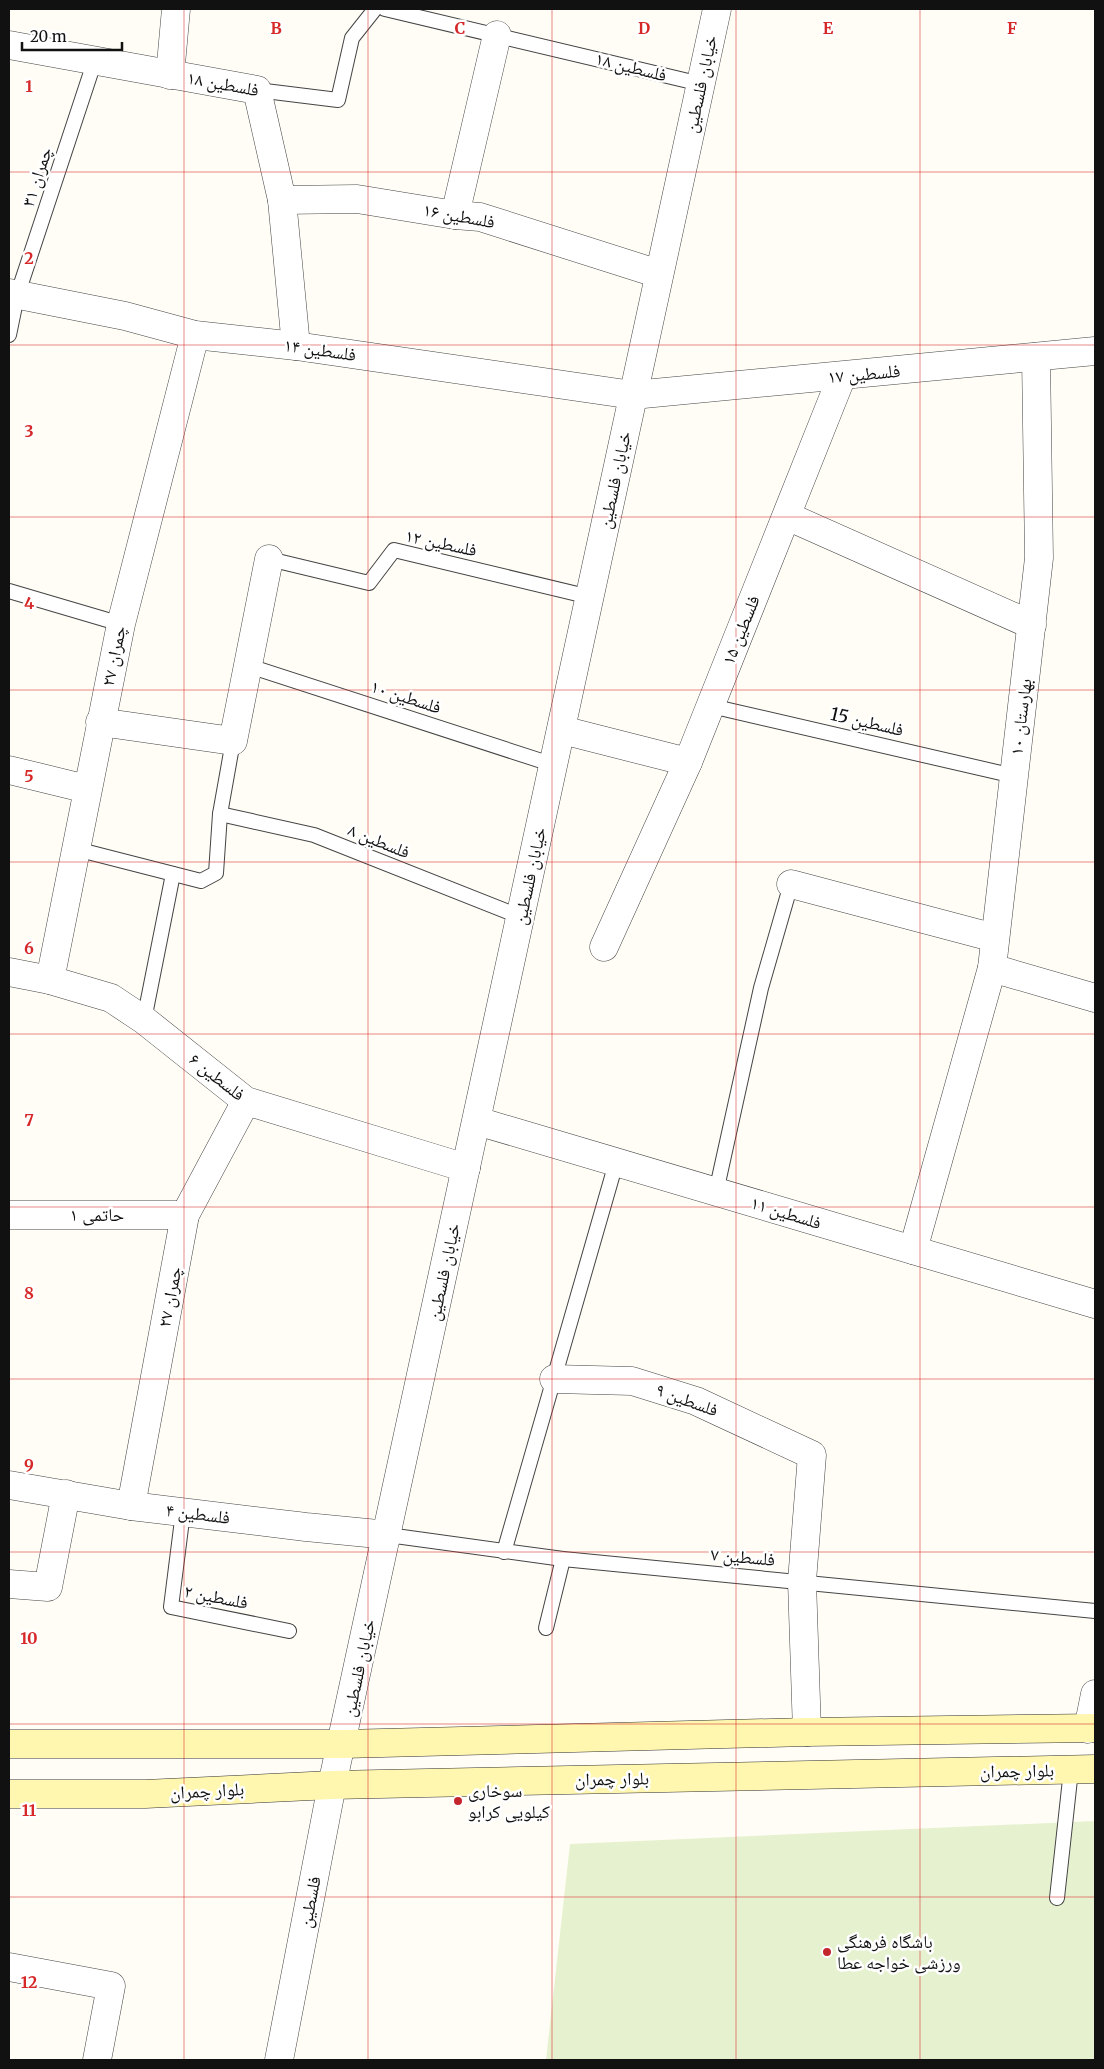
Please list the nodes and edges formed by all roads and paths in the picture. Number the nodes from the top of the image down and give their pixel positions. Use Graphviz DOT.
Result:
graph roads {
  1 [pos="176,9"];
  2 [pos="376,9"];
  3 [pos="385,9"];
  4 [pos="717,9"];
  5 [pos="497,35"];
  6 [pos="9,45"];
  7 [pos="95,60"];
  8 [pos="170,75"];
  9 [pos="700,84"];
  10 [pos="257,90"];
  11 [pos="282,200"];
  12 [pos="455,216"];
  13 [pos="660,274"];
  14 [pos="13,295"];
  15 [pos="9,335"];
  16 [pos="195,335"];
  17 [pos="296,346"];
  18 [pos="1095,352"];
  19 [pos="1036,357"];
  20 [pos="842,376"];
  21 [pos="634,395"];
  22 [pos="787,516"];
  23 [pos="269,559"];
  24 [pos="9,591"];
  25 [pos="590,597"];
  26 [pos="120,624"];
  27 [pos="1032,625"];
  28 [pos="246,665"];
  29 [pos="711,706"];
  30 [pos="100,722"];
  31 [pos="562,730"];
  32 [pos="233,741"];
  33 [pos="688,762"];
  34 [pos="554,765"];
  35 [pos="9,770"];
  36 [pos="1014,776"];
  37 [pos="87,789"];
  38 [pos="220,814"];
  39 [pos="76,848"];
  40 [pos="173,874"];
  41 [pos="791,884"];
  42 [pos="521,917"];
  43 [pos="995,938"];
  44 [pos="604,948"];
  45 [pos="992,968"];
  46 [pos="9,972"];
  47 [pos="50,980"];
  48 [pos="1095,998"];
  49 [pos="144,1020"];
  50 [pos="246,1101"];
  51 [pos="477,1121"];
  52 [pos="616,1162"];
  53 [pos="466,1168"];
  54 [pos="716,1192"];
  55 [pos="9,1215"];
  56 [pos="185,1215"];
  57 [pos="913,1250"];
  58 [pos="1095,1304"];
  59 [pos="554,1379"];
  60 [pos="9,1485"];
  61 [pos="66,1494"];
  62 [pos="131,1506"];
  63 [pos="183,1512"];
  64 [pos="388,1535"];
  65 [pos="504,1552"];
  66 [pos="563,1559"];
  67 [pos="802,1581"];
  68 [pos="9,1584"];
  69 [pos="1095,1612"];
  70 [pos="546,1628"];
  71 [pos="289,1631"];
  72 [pos="1095,1694"];
  73 [pos="1092,1729"];
  74 [pos="807,1732"];
  75 [pos="9,1744"];
  76 [pos="343,1744"];
  77 [pos="1083,1769"];
  78 [pos="332,1785"];
  79 [pos="9,1794"];
  80 [pos="1057,1898"];
  81 [pos="9,1967"];
  82 [pos="98,2060"];
  83 [pos="279,2060"];
  1 -- 8 [label="street"];
  2 -- 10 [label="lane, فلسطین ۱۸"];
  3 -- 5 [label="lane, فلسطین ۱۸"];
  4 -- 9 [label="street, خیابان فلسطین"];
  5 -- 9 [label="lane, فلسطین ۱۸"];
  5 -- 12 [label="street"];
  6 -- 7 [label="street, فلسطین ۱۸"];
  7 -- 8 [label="street, فلسطین ۱۸"];
  7 -- 14 [label="lane, چمران ۳۱"];
  8 -- 10 [label="street, فلسطین ۱۸"];
  9 -- 13 [label="street, خیابان فلسطین"];
  10 -- 11 [label="street"];
  11 -- 12 [label="street, فلسطین ۱۶"];
  11 -- 17 [label="street"];
  12 -- 13 [label="street, فلسطین ۱۶"];
  13 -- 21 [label="street, خیابان فلسطین"];
  14 -- 15 [label="lane, چمران ۳۱"];
  14 -- 16 [label="street, فلسطین ۱۴"];
  16 -- 17 [label="street, فلسطین ۱۴"];
  16 -- 26 [label="street, چمران ۲۷"];
  17 -- 21 [label="street, فلسطین ۱۴"];
  18 -- 19 [label="street, فلسطین ۱۷"];
  19 -- 20 [label="street, فلسطین ۱۷"];
  19 -- 27 [label="street, بهارستان ۱۰"];
  20 -- 21 [label="street, فلسطین ۱۷"];
  20 -- 22 [label="street, فلسطین ۱۵"];
  21 -- 25 [label="street, خیابان فلسطین"];
  22 -- 27 [label="street"];
  22 -- 29 [label="street, فلسطین ۱۵"];
  23 -- 25 [label="lane, فلسطین ۱۲"];
  23 -- 28 [label="street"];
  24 -- 26 [label="lane"];
  25 -- 31 [label="street, خیابان فلسطین"];
  26 -- 30 [label="street, چمران ۲۷"];
  27 -- 36 [label="street, بهارستان ۱۰"];
  28 -- 32 [label="street"];
  28 -- 34 [label="lane, فلسطین ۱۰"];
  29 -- 33 [label="street, فلسطین ۱۵"];
  29 -- 36 [label="lane, فلسطین 15"];
  30 -- 32 [label="street"];
  30 -- 37 [label="street, چمران ۲۷"];
  31 -- 33 [label="street"];
  31 -- 34 [label="street, خیابان فلسطین"];
  32 -- 38 [label="lane"];
  33 -- 44 [label="street, فلسطین ۱۵"];
  34 -- 42 [label="street, خیابان فلسطین"];
  35 -- 37 [label="street"];
  36 -- 43 [label="street, بهارستان ۱۰"];
  37 -- 39 [label="street, چمران ۲۷"];
  38 -- 40 [label="lane"];
  38 -- 42 [label="lane, فلسطین ۸"];
  39 -- 40 [label="lane"];
  39 -- 47 [label="street, چمران ۲۷"];
  40 -- 49 [label="lane"];
  41 -- 43 [label="street"];
  41 -- 54 [label="lane"];
  42 -- 51 [label="street, خیابان فلسطین"];
  43 -- 45 [label="street, بهارستان ۱۰"];
  45 -- 48 [label="street"];
  45 -- 57 [label="street, بهارستان ۱۰"];
  46 -- 47 [label="street, فلسطین ۶"];
  47 -- 49 [label="street, فلسطین ۶"];
  49 -- 50 [label="street, فلسطین ۶"];
  50 -- 53 [label="street, فلسطین ۶"];
  50 -- 56 [label="street, چمران ۲۷"];
  51 -- 52 [label="street, فلسطین ۱۱"];
  51 -- 53 [label="street, خیابان فلسطین"];
  52 -- 54 [label="street, فلسطین ۱۱"];
  52 -- 59 [label="lane"];
  53 -- 64 [label="street, خیابان فلسطین"];
  54 -- 57 [label="street, فلسطین ۱۱"];
  55 -- 56 [label="street, حاتمی ۱"];
  56 -- 62 [label="street, چمران ۲۷"];
  57 -- 58 [label="street, فلسطین ۱۱"];
  59 -- 65 [label="lane"];
  59 -- 67 [label="street, فلسطین ۹"];
  60 -- 61 [label="street, فلسطین ۴"];
  61 -- 62 [label="street, فلسطین ۴"];
  61 -- 68 [label="street"];
  62 -- 63 [label="street, فلسطین ۴"];
  63 -- 64 [label="street, فلسطین ۴"];
  63 -- 71 [label="lane, فلسطین ۲"];
  64 -- 65 [label="lane, فلسطین ۷"];
  64 -- 76 [label="street, خیابان فلسطین"];
  65 -- 66 [label="lane, فلسطین ۷"];
  66 -- 67 [label="lane, فلسطین ۷"];
  66 -- 70 [label="lane"];
  67 -- 69 [label="lane, فلسطین ۷"];
  67 -- 74 [label="street"];
  72 -- 73 [label="street"];
  73 -- 74 [label="main road"];
  74 -- 76 [label="main road"];
  75 -- 76 [label="main road"];
  76 -- 78 [label="street, فلسطین"];
  77 -- 78 [label="main road, بلوار چمران"];
  77 -- 80 [label="lane"];
  78 -- 79 [label="main road, بلوار چمران"];
  78 -- 83 [label="street, فلسطین"];
  81 -- 82 [label="street"];
}
